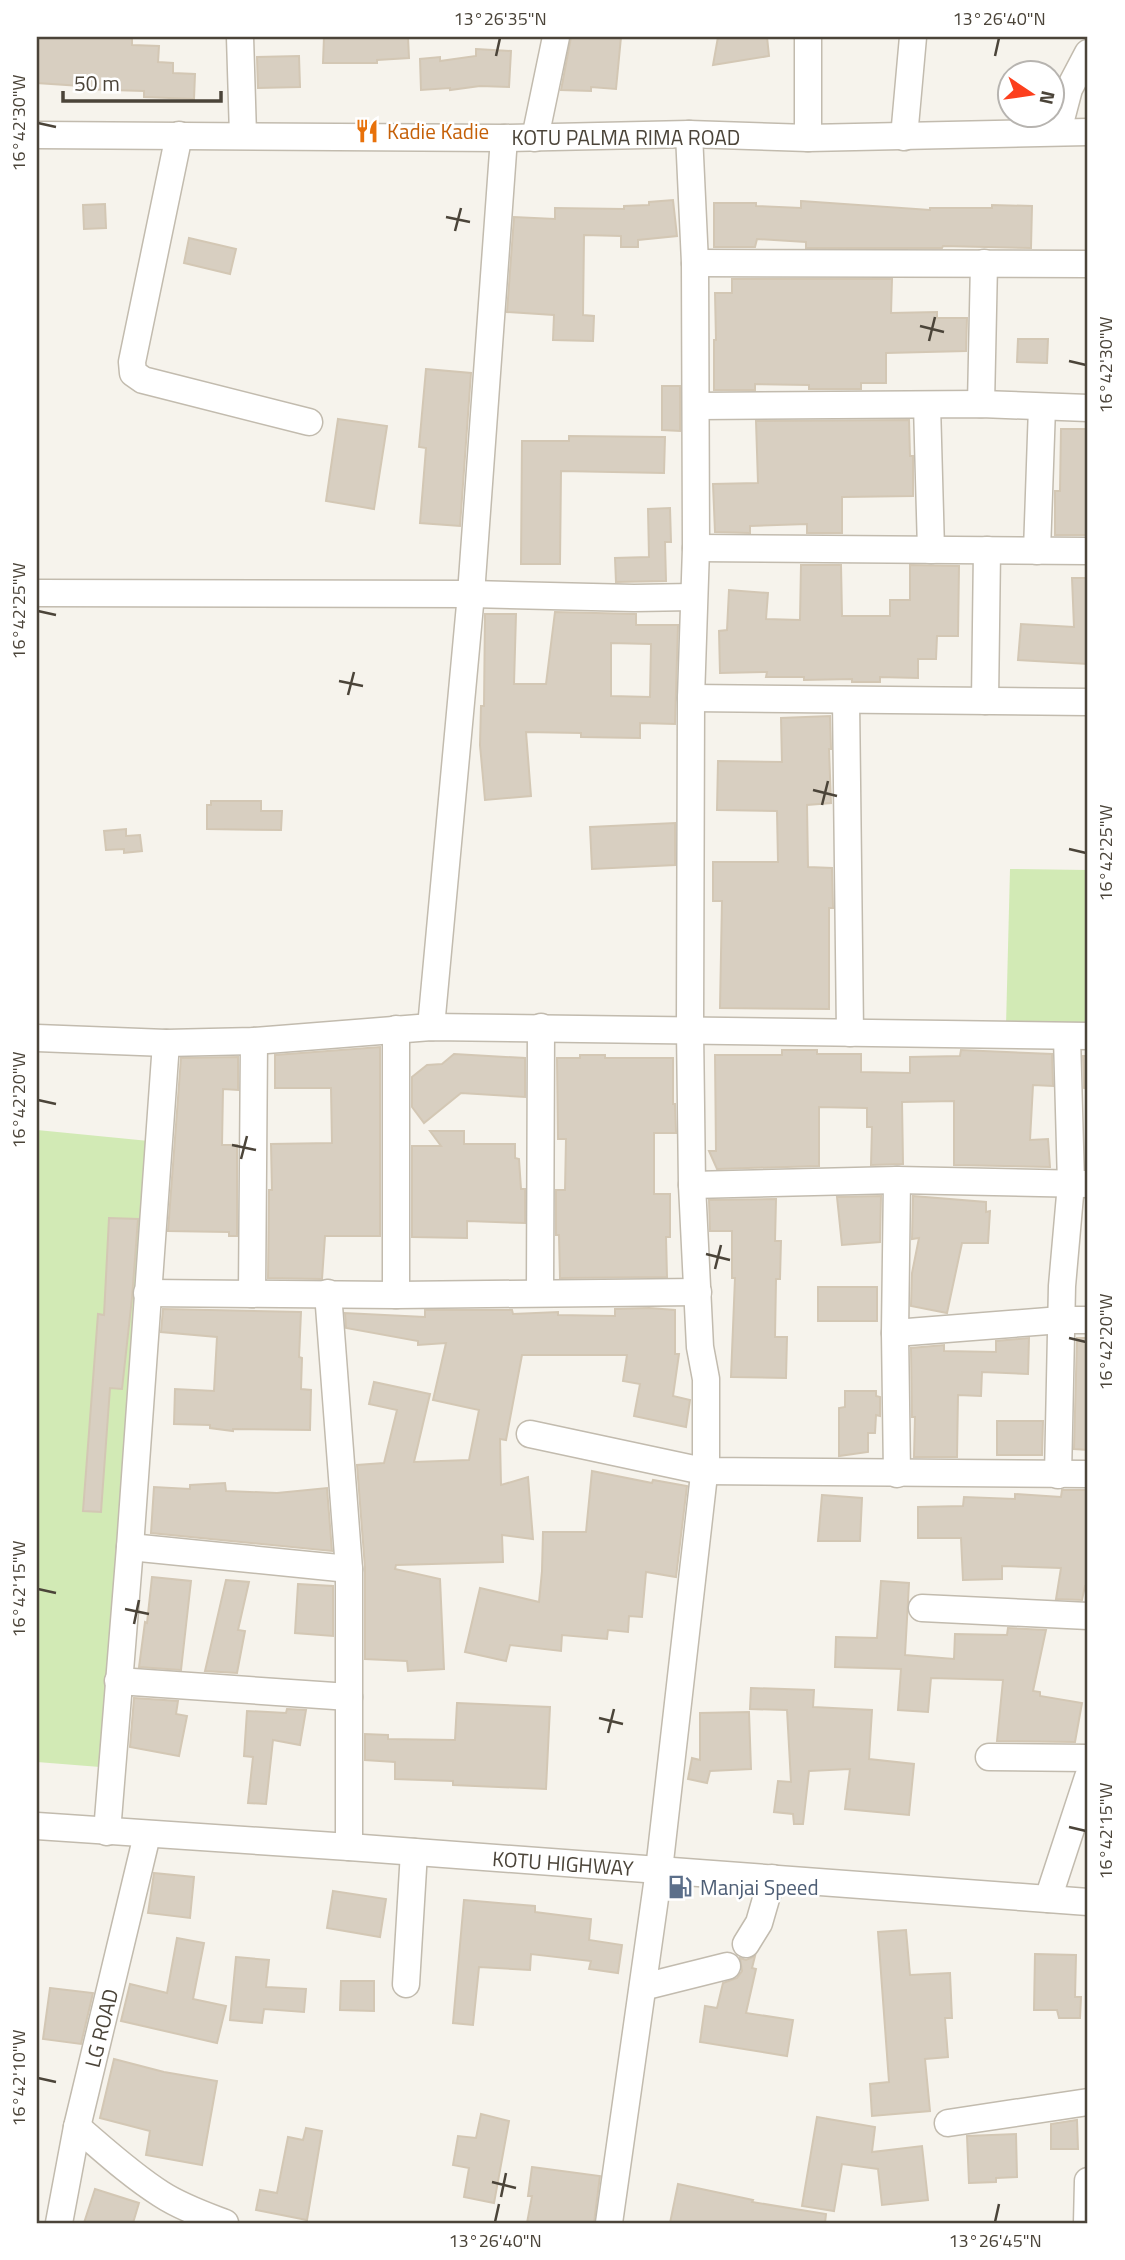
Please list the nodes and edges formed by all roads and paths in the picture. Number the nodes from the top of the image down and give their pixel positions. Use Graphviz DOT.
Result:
graph roads {
  1 [pos="240,37"];
  2 [pos="556,37"];
  3 [pos="808,37"];
  4 [pos="913,37"];
  5 [pos="1088,53"];
  6 [pos="1058,131"];
  7 [pos="1088,132"];
  8 [pos="689,134"];
  9 [pos="37,135"];
  10 [pos="179,135"];
  11 [pos="243,135"];
  12 [pos="504,138"];
  13 [pos="535,138"];
  14 [pos="808,138"];
  15 [pos="904,138"];
  16 [pos="695,263"];
  17 [pos="984,263"];
  18 [pos="1088,264"];
  19 [pos="981,404"];
  20 [pos="928,405"];
  21 [pos="695,406"];
  22 [pos="1042,407"];
  23 [pos="1088,408"];
  24 [pos="309,422"];
  25 [pos="696,548"];
  26 [pos="931,550"];
  27 [pos="987,550"];
  28 [pos="1037,551"];
  29 [pos="1088,551"];
  30 [pos="37,593"];
  31 [pos="471,594"];
  32 [pos="693,597"];
  33 [pos="691,698"];
  34 [pos="846,699"];
  35 [pos="985,701"];
  36 [pos="1088,702"];
  37 [pos="431,1027"];
  38 [pos="541,1027"];
  39 [pos="396,1029"];
  40 [pos="690,1030"];
  41 [pos="850,1033"];
  42 [pos="1078,1036"];
  43 [pos="37,1038"];
  44 [pos="254,1041"];
  45 [pos="166,1043"];
  46 [pos="897,1180"];
  47 [pos="1080,1184"];
  48 [pos="692,1185"];
  49 [pos="698,1292"];
  50 [pos="147,1293"];
  51 [pos="328,1293"];
  52 [pos="540,1293"];
  53 [pos="252,1294"];
  54 [pos="396,1295"];
  55 [pos="1061,1320"];
  56 [pos="1088,1320"];
  57 [pos="895,1332"];
  58 [pos="530,1434"];
  59 [pos="704,1471"];
  60 [pos="898,1474"];
  61 [pos="1088,1474"];
  62 [pos="1058,1475"];
  63 [pos="130,1547"];
  64 [pos="349,1569"];
  65 [pos="922,1608"];
  66 [pos="1088,1616"];
  67 [pos="118,1681"];
  68 [pos="349,1697"];
  69 [pos="989,1757"];
  70 [pos="1088,1758"];
  71 [pos="1088,1776"];
  72 [pos="37,1826"];
  73 [pos="107,1832"];
  74 [pos="147,1835"];
  75 [pos="349,1847"];
  76 [pos="414,1852"];
  77 [pos="659,1870"];
  78 [pos="772,1878"];
  79 [pos="1048,1899"];
  80 [pos="1088,1902"];
  81 [pos="746,1944"];
  82 [pos="727,1966"];
  83 [pos="406,1984"];
  84 [pos="643,1987"];
  85 [pos="1088,2102"];
  86 [pos="948,2123"];
  87 [pos="77,2127"];
  88 [pos="1088,2181"];
  89 [pos="59,2223"];
  90 [pos="225,2223"];
  91 [pos="609,2223"];
  92 [pos="1087,2223"];
  1 -- 11 [label="street"];
  2 -- 13 [label="street"];
  3 -- 14 [label="street"];
  4 -- 15 [label="street"];
  5 -- 6 [label="street"];
  6 -- 7 [label="street, KOTU PALMA RIMA ROAD"];
  6 -- 15 [label="street, KOTU PALMA RIMA ROAD"];
  8 -- 13 [label="street, KOTU PALMA RIMA ROAD"];
  8 -- 14 [label="street, KOTU PALMA RIMA ROAD"];
  8 -- 16 [label="street"];
  9 -- 10 [label="street, KOTU PALMA RIMA ROAD"];
  10 -- 11 [label="street, KOTU PALMA RIMA ROAD"];
  10 -- 24 [label="street"];
  11 -- 12 [label="street, KOTU PALMA RIMA ROAD"];
  12 -- 13 [label="street, KOTU PALMA RIMA ROAD"];
  12 -- 31 [label="street"];
  14 -- 15 [label="street, KOTU PALMA RIMA ROAD"];
  16 -- 17 [label="street"];
  16 -- 21 [label="street"];
  17 -- 18 [label="street"];
  17 -- 19 [label="street"];
  19 -- 20 [label="street"];
  19 -- 22 [label="street"];
  20 -- 21 [label="street"];
  20 -- 26 [label="street"];
  21 -- 25 [label="street"];
  22 -- 23 [label="street"];
  22 -- 28 [label="street"];
  25 -- 26 [label="street"];
  25 -- 32 [label="street"];
  26 -- 27 [label="street"];
  27 -- 28 [label="street"];
  27 -- 35 [label="street"];
  28 -- 29 [label="street"];
  30 -- 31 [label="street"];
  31 -- 32 [label="street"];
  31 -- 37 [label="street"];
  32 -- 33 [label="street"];
  33 -- 34 [label="street"];
  33 -- 40 [label="street"];
  34 -- 35 [label="street"];
  34 -- 41 [label="street"];
  35 -- 36 [label="street"];
  37 -- 38 [label="street"];
  37 -- 39 [label="street"];
  38 -- 40 [label="street"];
  38 -- 52 [label="street"];
  39 -- 44 [label="street"];
  39 -- 54 [label="street"];
  40 -- 41 [label="street"];
  40 -- 48 [label="street"];
  41 -- 42 [label="street"];
  42 -- 47 [label="street"];
  43 -- 45 [label="street"];
  44 -- 45 [label="street"];
  44 -- 53 [label="street"];
  45 -- 50 [label="street"];
  46 -- 47 [label="street"];
  46 -- 48 [label="street"];
  46 -- 57 [label="street"];
  47 -- 55 [label="street"];
  48 -- 49 [label="street"];
  49 -- 52 [label="street"];
  49 -- 59 [label="street"];
  50 -- 53 [label="street"];
  50 -- 63 [label="street"];
  51 -- 53 [label="street"];
  51 -- 54 [label="street"];
  51 -- 64 [label="street"];
  52 -- 54 [label="street"];
  55 -- 56 [label="street"];
  55 -- 57 [label="street"];
  55 -- 62 [label="street"];
  57 -- 60 [label="street"];
  58 -- 59 [label="street"];
  59 -- 60 [label="street"];
  59 -- 77 [label="street"];
  60 -- 62 [label="street"];
  61 -- 62 [label="street"];
  63 -- 64 [label="street"];
  63 -- 67 [label="street"];
  64 -- 68 [label="street"];
  65 -- 66 [label="street"];
  67 -- 68 [label="street"];
  67 -- 73 [label="street"];
  68 -- 75 [label="street"];
  69 -- 70 [label="street"];
  71 -- 79 [label="street"];
  72 -- 73 [label="street, KOTU HIGHWAY"];
  73 -- 74 [label="street, KOTU HIGHWAY"];
  74 -- 75 [label="street, KOTU HIGHWAY"];
  74 -- 87 [label="street, LG ROAD"];
  75 -- 76 [label="street, KOTU HIGHWAY"];
  76 -- 77 [label="street, KOTU HIGHWAY"];
  76 -- 83 [label="street"];
  77 -- 78 [label="street, KOTU HIGHWAY"];
  77 -- 84 [label="street"];
  78 -- 79 [label="street, KOTU HIGHWAY"];
  78 -- 81 [label="street"];
  79 -- 80 [label="street, KOTU HIGHWAY"];
  82 -- 84 [label="street"];
  84 -- 91 [label="street"];
  85 -- 86 [label="street"];
  87 -- 89 [label="street, LG ROAD"];
  87 -- 90 [label="street"];
  88 -- 92 [label="street"];
}
